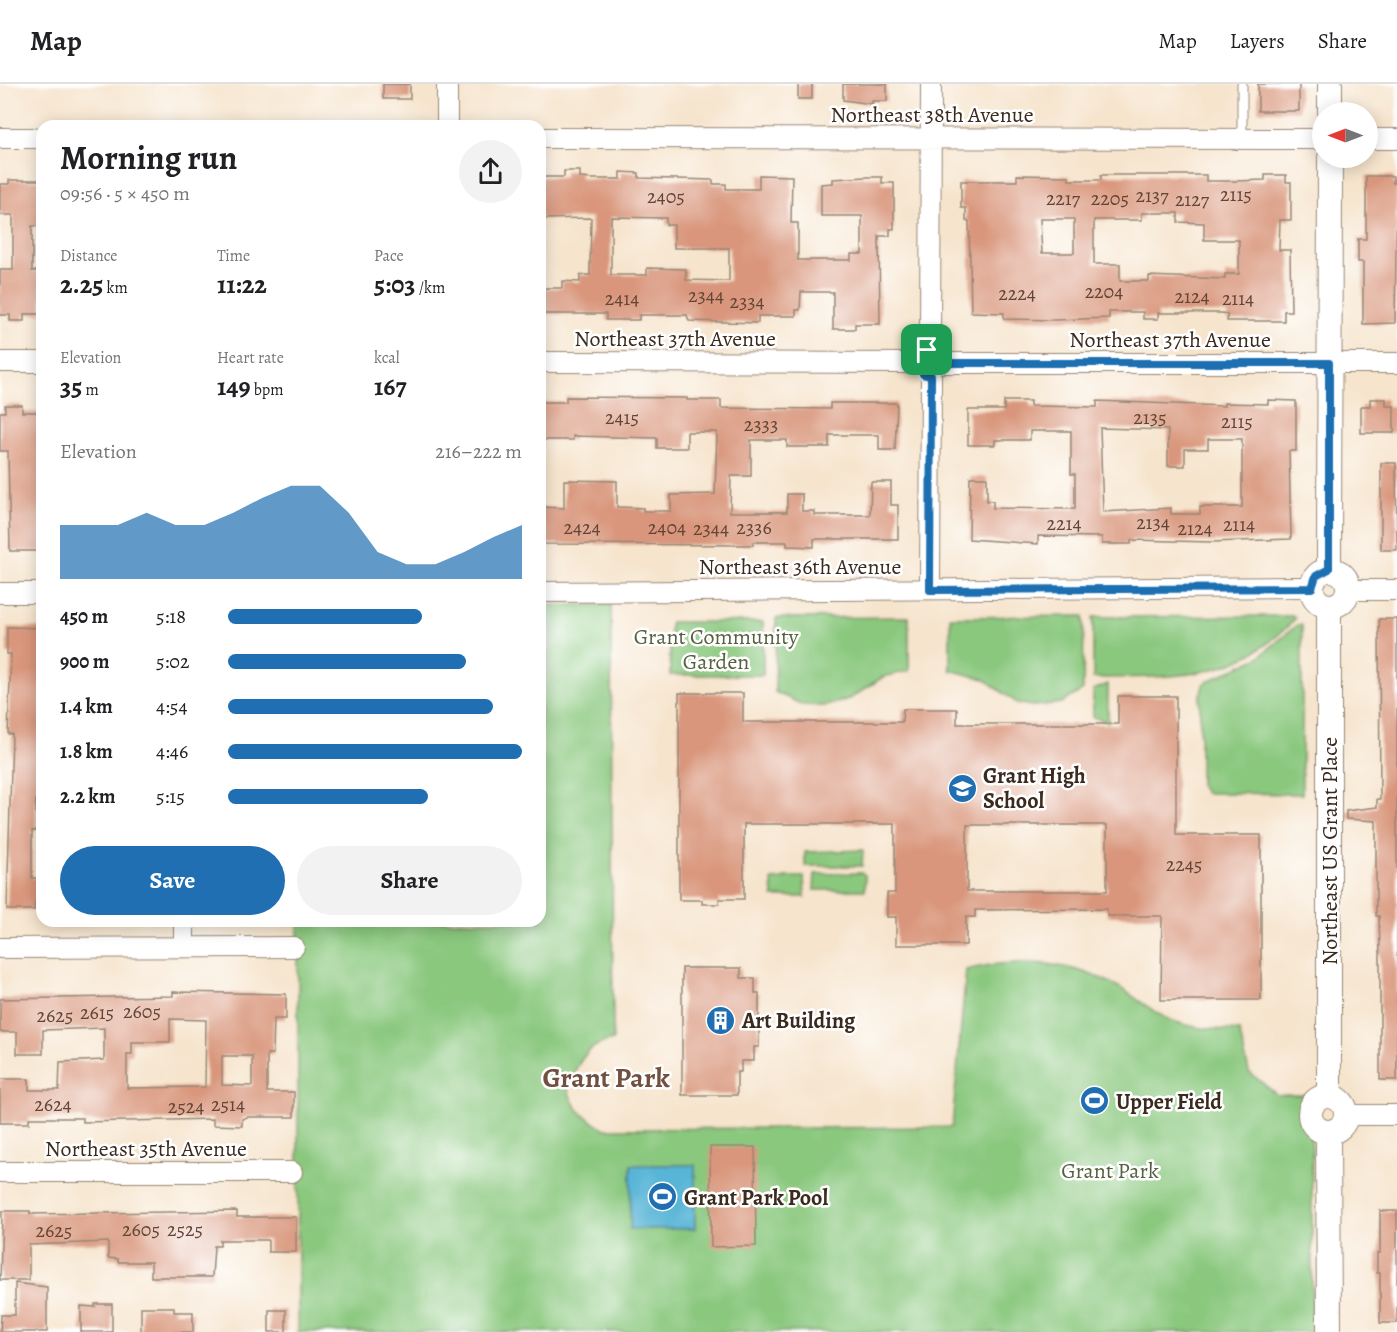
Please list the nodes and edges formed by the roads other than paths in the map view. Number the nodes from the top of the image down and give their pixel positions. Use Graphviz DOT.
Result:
graph roads {
  1 [pos="447,84"];
  2 [pos="931,84"];
  3 [pos="1242,84"];
  4 [pos="1330,84"];
  5 [pos="1330,102"];
  6 [pos="447,120"];
  7 [pos="0,138"];
  8 [pos="36,138"];
  9 [pos="546,138"];
  10 [pos="931,138"];
  11 [pos="1242,138"];
  12 [pos="1312,139"];
  13 [pos="1378,139"];
  14 [pos="1397,139"];
  15 [pos="1330,168"];
  16 [pos="36,362"];
  17 [pos="546,362"];
  18 [pos="0,363"];
  19 [pos="931,363"];
  20 [pos="1329,363"];
  21 [pos="1397,363"];
  22 [pos="1329,569"];
  23 [pos="1312,588"];
  24 [pos="930,590"];
  25 [pos="1348,590"];
  26 [pos="1397,590"];
  27 [pos="546,592"];
  28 [pos="0,593"];
  29 [pos="36,593"];
  30 [pos="1329,606"];
  31 [pos="184,927"];
  32 [pos="184,947"];
  33 [pos="294,947"];
  34 [pos="0,948"];
  35 [pos="1329,1096"];
  36 [pos="1347,1115"];
  37 [pos="1397,1115"];
  38 [pos="1328,1133"];
  39 [pos="0,1172"];
  40 [pos="292,1172"];
  41 [pos="1329,1332"];
  1 -- 6 [label="street"];
  2 -- 10 [label="street"];
  3 -- 11 [label="lane"];
  4 -- 5 [label="street"];
  7 -- 8 [label="street"];
  9 -- 10 [label="street, Northeast 38th Avenue"];
  10 -- 11 [label="street, Northeast 38th Avenue"];
  10 -- 19 [label="street"];
  11 -- 12 [label="street, Northeast 38th Avenue"];
  13 -- 14 [label="street"];
  15 -- 20 [label="street"];
  16 -- 18 [label="street"];
  17 -- 19 [label="street, Northeast 37th Avenue"];
  19 -- 20 [label="street, Northeast 37th Avenue"];
  19 -- 24 [label="street"];
  20 -- 21 [label="street, Northeast 37th Avenue"];
  20 -- 22 [label="street"];
  22 -- 23 [label="street"];
  22 -- 25 [label="street"];
  23 -- 24 [label="street, Northeast 36th Avenue"];
  23 -- 30 [label="street"];
  24 -- 27 [label="street, Northeast 36th Avenue"];
  25 -- 26 [label="street"];
  25 -- 30 [label="street"];
  28 -- 29 [label="street"];
  30 -- 35 [label="street, Northeast US Grant Place"];
  31 -- 32 [label="street"];
  32 -- 33 [label="street"];
  32 -- 34 [label="street"];
  35 -- 36 [label="street"];
  35 -- 38 [label="street"];
  36 -- 37 [label="street"];
  36 -- 38 [label="street"];
  38 -- 41 [label="street"];
  39 -- 40 [label="street, Northeast 35th Avenue"];
}
